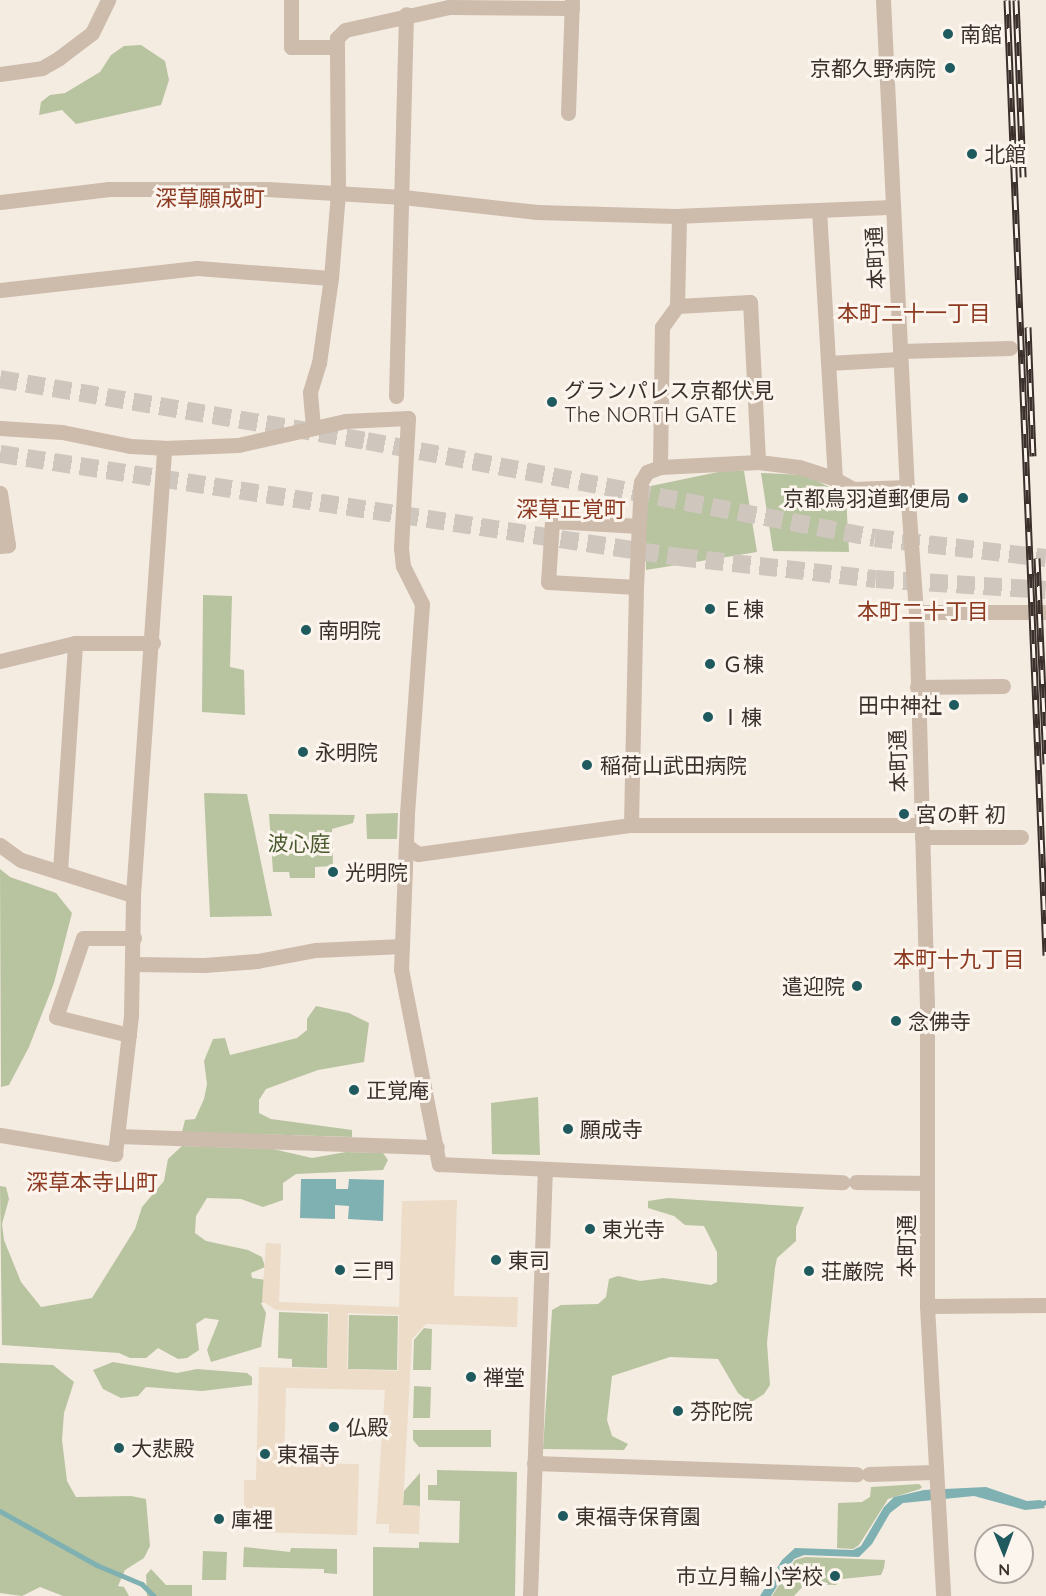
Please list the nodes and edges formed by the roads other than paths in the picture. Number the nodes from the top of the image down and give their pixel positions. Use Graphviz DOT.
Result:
graph roads {
  1 [pos="108,0"];
  2 [pos="291,0"];
  3 [pos="883,0"];
  4 [pos="572,4"];
  5 [pos="406,14"];
  6 [pos="336,47"];
  7 [pos="0,74"];
  8 [pos="568,113"];
  9 [pos="338,192"];
  10 [pos="403,197"];
  11 [pos="0,202"];
  12 [pos="893,207"];
  13 [pos="819,210"];
  14 [pos="679,216"];
  15 [pos="331,278"];
  16 [pos="0,290"];
  17 [pos="677,306"];
  18 [pos="1010,348"];
  19 [pos="900,355"];
  20 [pos="828,363"];
  21 [pos="396,396"];
  22 [pos="0,428"];
  23 [pos="313,428"];
  24 [pos="164,447"];
  25 [pos="758,462"];
  26 [pos="654,470"];
  27 [pos="835,479"];
  28 [pos="906,487"];
  29 [pos="0,493"];
  30 [pos="639,526"];
  31 [pos="0,546"];
  32 [pos="636,587"];
  33 [pos="916,612"];
  34 [pos="1046,612"];
  35 [pos="75,643"];
  36 [pos="153,643"];
  37 [pos="0,661"];
  38 [pos="917,687"];
  39 [pos="1003,687"];
  40 [pos="631,825"];
  41 [pos="921,831"];
  42 [pos="1021,837"];
  43 [pos="0,845"];
  44 [pos="406,845"];
  45 [pos="60,871"];
  46 [pos="133,895"];
  47 [pos="134,938"];
  48 [pos="402,946"];
  49 [pos="133,964"];
  50 [pos="129,1035"];
  51 [pos="0,1135"];
  52 [pos="117,1136"];
  53 [pos="437,1147"];
  54 [pos="545,1171"];
  55 [pos="927,1183"];
  56 [pos="1046,1305"];
  57 [pos="927,1306"];
  58 [pos="534,1463"];
  59 [pos="934,1479"];
  60 [pos="530,1596"];
  61 [pos="943,1596"];
  1 -- 7 [label="street"];
  2 -- 6 [label="street"];
  3 -- 12 [label="street, 本町通"];
  4 -- 5 [label="street"];
  4 -- 8 [label="street"];
  5 -- 6 [label="street"];
  5 -- 10 [label="street"];
  6 -- 9 [label="street"];
  9 -- 10 [label="street"];
  9 -- 11 [label="street"];
  9 -- 15 [label="street"];
  10 -- 14 [label="street"];
  10 -- 21 [label="street"];
  12 -- 13 [label="street"];
  12 -- 19 [label="street, 本町通"];
  13 -- 14 [label="street"];
  13 -- 20 [label="street"];
  14 -- 17 [label="street"];
  15 -- 16 [label="street"];
  15 -- 23 [label="street"];
  17 -- 25 [label="street"];
  17 -- 26 [label="street"];
  18 -- 19 [label="street"];
  19 -- 20 [label="street"];
  19 -- 28 [label="street, 本町通"];
  20 -- 27 [label="street"];
  22 -- 24 [label="street"];
  23 -- 24 [label="street"];
  23 -- 44 [label="street"];
  24 -- 36 [label="street"];
  25 -- 26 [label="street"];
  25 -- 27 [label="street"];
  26 -- 30 [label="street"];
  27 -- 28 [label="street"];
  28 -- 33 [label="street, 本町通"];
  29 -- 31 [label="street"];
  30 -- 32 [label="street"];
  30 -- 32 [label="street"];
  32 -- 40 [label="street"];
  33 -- 34 [label="street"];
  33 -- 38 [label="street, 本町通"];
  35 -- 36 [label="street"];
  35 -- 37 [label="street"];
  35 -- 45 [label="street"];
  36 -- 46 [label="street"];
  38 -- 39 [label="street"];
  38 -- 41 [label="street, 本町通"];
  40 -- 41 [label="street"];
  40 -- 44 [label="street"];
  41 -- 42 [label="street"];
  41 -- 55 [label="street, 本町通"];
  43 -- 45 [label="street"];
  44 -- 48 [label="street"];
  45 -- 46 [label="street"];
  46 -- 47 [label="street"];
  47 -- 49 [label="street"];
  47 -- 50 [label="street"];
  48 -- 49 [label="street"];
  48 -- 53 [label="street"];
  49 -- 50 [label="street"];
  50 -- 52 [label="street"];
  51 -- 52 [label="street"];
  52 -- 53 [label="street"];
  53 -- 54 [label="street"];
  54 -- 55 [label="street"];
  54 -- 58 [label="street"];
  55 -- 57 [label="street, 本町通"];
  56 -- 57 [label="street"];
  57 -- 59 [label="street, 本町通"];
  58 -- 59 [label="street"];
  58 -- 60 [label="street"];
  59 -- 61 [label="street, 本町通"];
}
